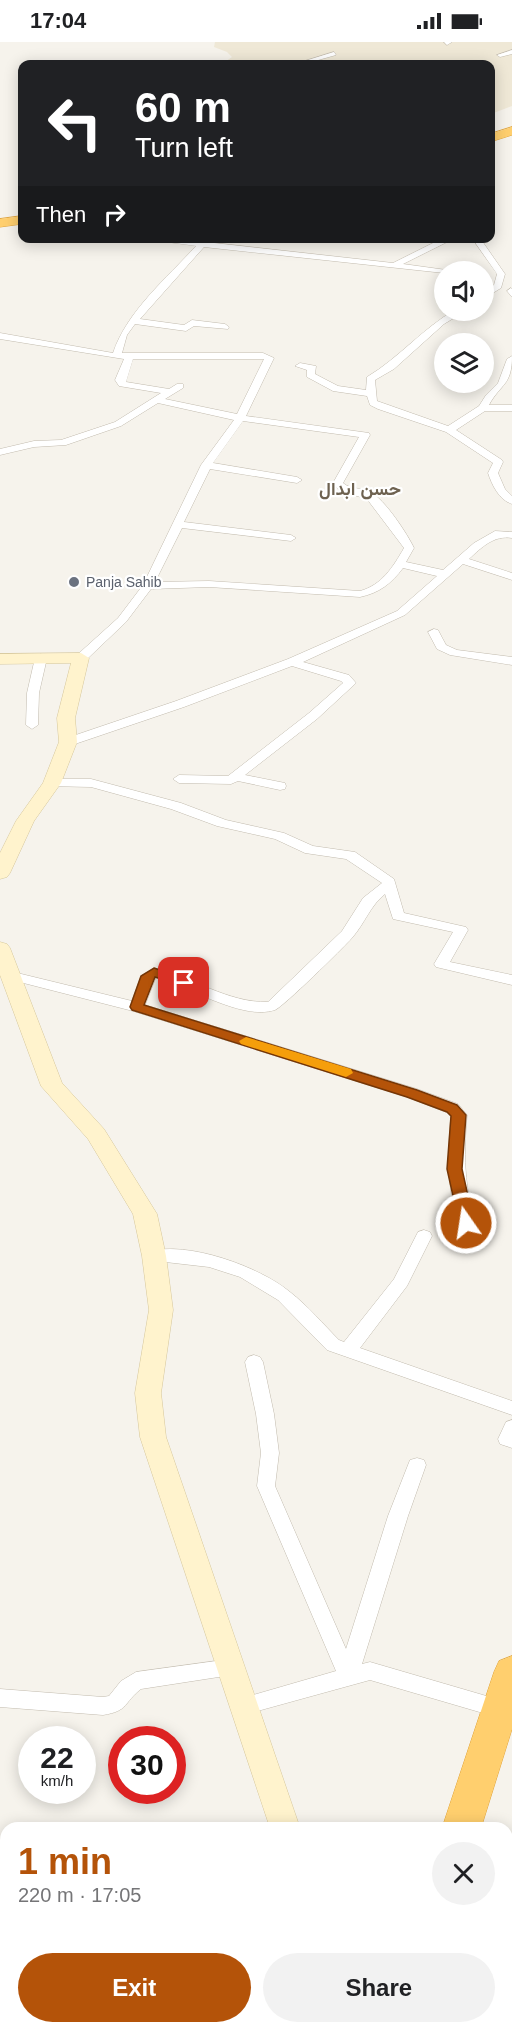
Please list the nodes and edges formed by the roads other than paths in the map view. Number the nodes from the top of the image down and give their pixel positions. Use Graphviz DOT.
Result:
graph roads {
  1 [pos="512,52"];
  2 [pos="334,54"];
  3 [pos="500,55"];
  4 [pos="312,60"];
  5 [pos="512,122"];
  6 [pos="495,127"];
  7 [pos="512,131"];
  8 [pos="495,137"];
  9 [pos="512,137"];
  10 [pos="495,139"];
  11 [pos="18,221"];
  12 [pos="0,223"];
  13 [pos="18,227"];
  14 [pos="0,229"];
  15 [pos="179,243"];
  16 [pos="440,243"];
  17 [pos="479,243"];
  18 [pos="201,246"];
  19 [pos="397,263"];
  20 [pos="434,269"];
  21 [pos="495,281"];
  22 [pos="512,292"];
  23 [pos="133,321"];
  24 [pos="443,321"];
  25 [pos="225,327"];
  26 [pos="0,336"];
  27 [pos="116,356"];
  28 [pos="129,357"];
  29 [pos="512,359"];
  30 [pos="300,366"];
  31 [pos="371,394"];
  32 [pos="156,400"];
  33 [pos="483,408"];
  34 [pos="512,408"];
  35 [pos="240,418"];
  36 [pos="449,430"];
  37 [pos="0,452"];
  38 [pos="206,465"];
  39 [pos="297,480"];
  40 [pos="512,501"];
  41 [pos="178,524"];
  42 [pos="512,535"];
  43 [pos="291,538"];
  44 [pos="461,560"];
  45 [pos="400,564"];
  46 [pos="444,574"];
  47 [pos="512,577"];
  48 [pos="148,586"];
  49 [pos="434,632"];
  50 [pos="41,658"];
  51 [pos="81,658"];
  52 [pos="0,659"];
  53 [pos="512,661"];
  54 [pos="292,662"];
  55 [pos="32,725"];
  56 [pos="68,742"];
  57 [pos="236,777"];
  58 [pos="178,779"];
  59 [pos="52,783"];
  60 [pos="280,786"];
  61 [pos="0,873"];
  62 [pos="390,884"];
  63 [pos="0,948"];
  64 [pos="9,975"];
  65 [pos="512,980"];
  66 [pos="137,1007"];
  67 [pos="424,1236"];
  68 [pos="474,1238"];
  69 [pos="154,1256"];
  70 [pos="348,1350"];
  71 [pos="254,1362"];
  72 [pos="512,1408"];
  73 [pos="512,1427"];
  74 [pos="512,1441"];
  75 [pos="417,1465"];
  76 [pos="231,1668"];
  77 [pos="512,1672"];
  78 [pos="348,1676"];
  79 [pos="0,1698"];
  80 [pos="243,1706"];
  81 [pos="502,1724"];
  82 [pos="278,1822"];
  83 [pos="463,1822"];
  1 -- 3 [label="street"];
  2 -- 4 [label="street"];
  5 -- 6 [label="highway"];
  7 -- 8 [label="highway"];
  9 -- 10 [label="highway"];
  11 -- 12 [label="highway"];
  13 -- 14 [label="highway"];
  15 -- 18 [label="street"];
  16 -- 19 [label="street"];
  17 -- 21 [label="street"];
  18 -- 19 [label="street"];
  18 -- 23 [label="street"];
  19 -- 20 [label="street"];
  21 -- 22 [label="street"];
  23 -- 25 [label="street"];
  23 -- 27 [label="street"];
  24 -- 31 [label="street"];
  26 -- 27 [label="street"];
  27 -- 28 [label="street"];
  28 -- 32 [label="street"];
  28 -- 35 [label="street"];
  29 -- 33 [label="street"];
  30 -- 31 [label="street"];
  31 -- 36 [label="street"];
  32 -- 35 [label="street"];
  32 -- 37 [label="street"];
  33 -- 34 [label="street"];
  33 -- 36 [label="street"];
  35 -- 38 [label="street"];
  35 -- 45 [label="street"];
  36 -- 40 [label="street"];
  38 -- 39 [label="street"];
  38 -- 41 [label="street"];
  41 -- 43 [label="street"];
  41 -- 48 [label="street"];
  42 -- 44 [label="street"];
  44 -- 46 [label="street"];
  44 -- 47 [label="street"];
  45 -- 46 [label="street"];
  45 -- 48 [label="street"];
  46 -- 54 [label="street"];
  48 -- 51 [label="street"];
  49 -- 53 [label="street"];
  50 -- 51 [label="main road"];
  50 -- 52 [label="main road"];
  50 -- 55 [label="street"];
  51 -- 56 [label="main road"];
  54 -- 56 [label="street"];
  54 -- 57 [label="street"];
  56 -- 59 [label="main road"];
  57 -- 58 [label="street"];
  57 -- 60 [label="street"];
  59 -- 61 [label="main road"];
  59 -- 62 [label="street"];
  62 -- 65 [label="street"];
  62 -- 66 [label="street"];
  63 -- 64 [label="main road"];
  64 -- 66 [label="street"];
  64 -- 69 [label="main road"];
  66 -- 68 [label="street"];
  67 -- 70 [label="street"];
  69 -- 70 [label="street"];
  69 -- 76 [label="main road"];
  70 -- 72 [label="street"];
  71 -- 78 [label="street"];
  73 -- 74 [label="street"];
  75 -- 78 [label="street"];
  76 -- 79 [label="street"];
  76 -- 80 [label="main road"];
  77 -- 81 [label="highway"];
  78 -- 80 [label="street"];
  78 -- 81 [label="street"];
  80 -- 82 [label="main road"];
  81 -- 83 [label="highway"];
}
